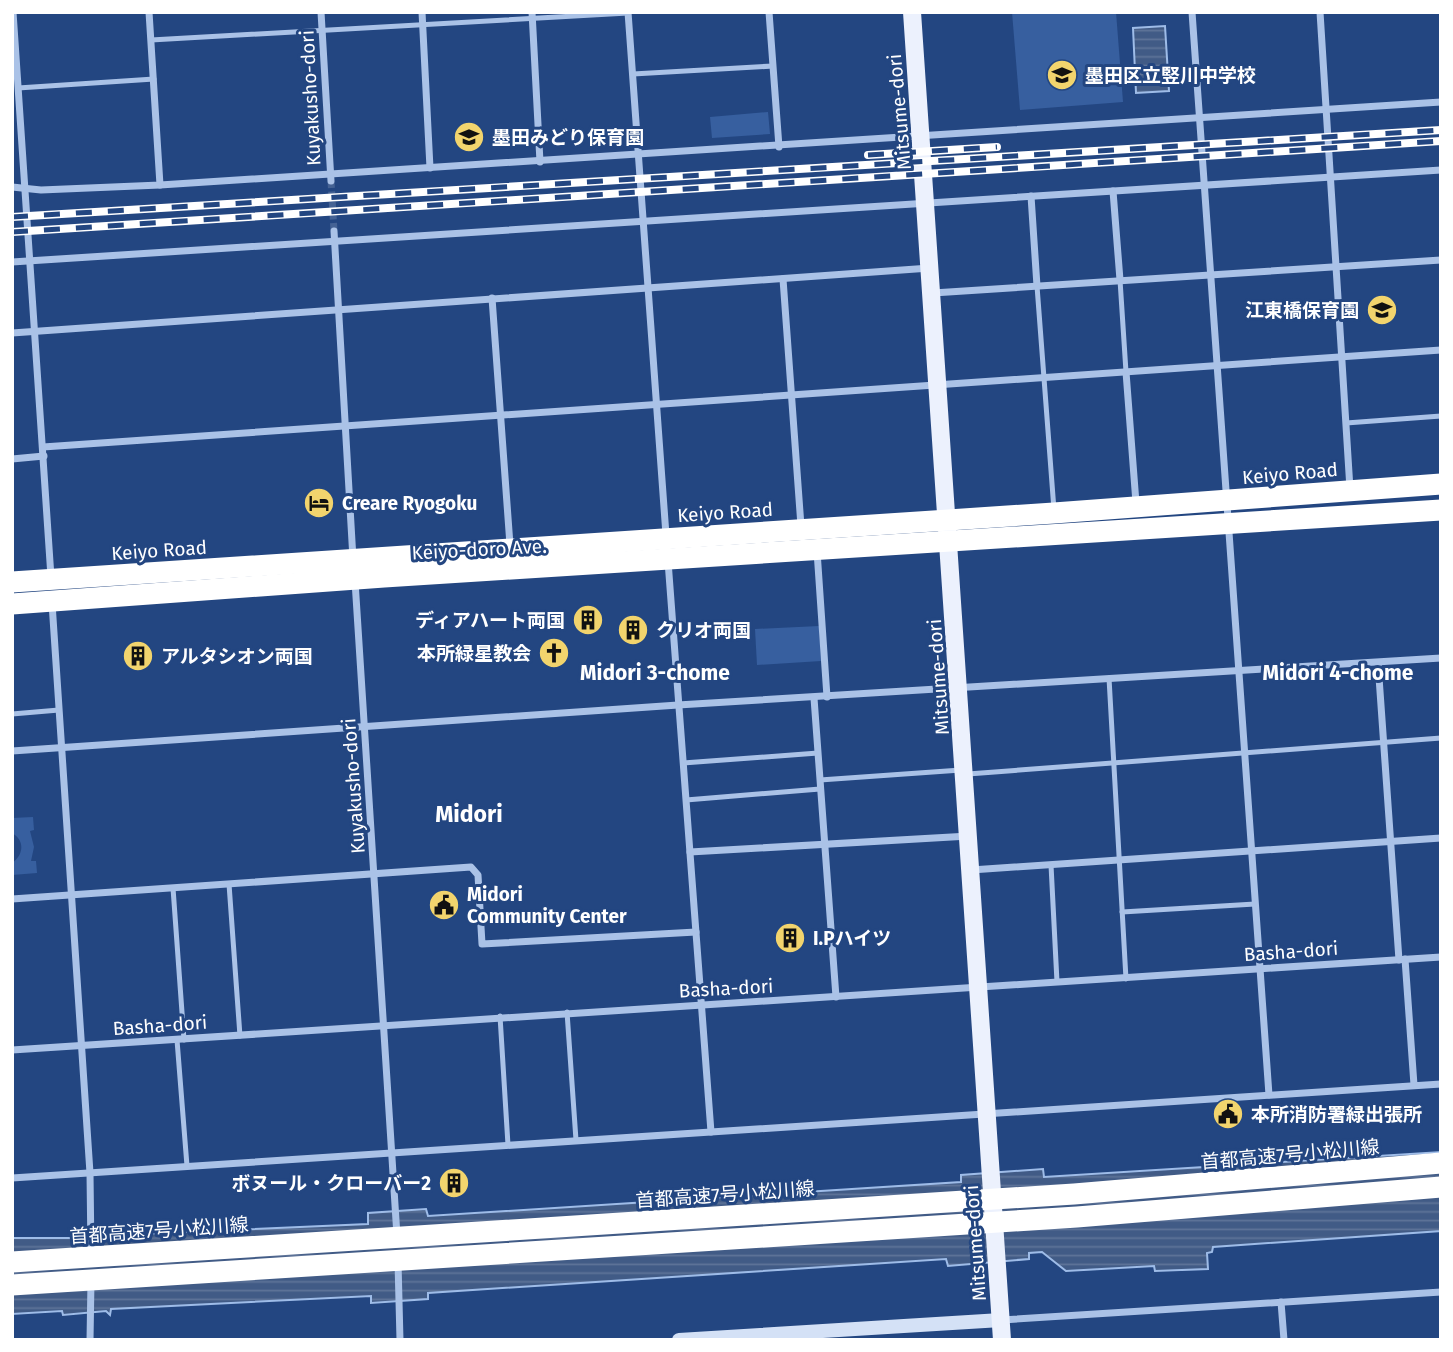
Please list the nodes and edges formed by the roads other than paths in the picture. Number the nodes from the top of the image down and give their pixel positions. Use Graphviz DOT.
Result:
graph roads {
  1 [pos="13,12"];
  2 [pos="149,12"];
  3 [pos="321,12"];
  4 [pos="422,12"];
  5 [pos="769,12"];
  6 [pos="912,12"];
  7 [pos="1192,12"];
  8 [pos="1320,12"];
  9 [pos="628,13"];
  10 [pos="532,15"];
  11 [pos="423,25"];
  12 [pos="321,31"];
  13 [pos="151,40"];
  14 [pos="773,66"];
  15 [pos="633,74"];
  16 [pos="154,79"];
  17 [pos="16,93"];
  18 [pos="1441,102"];
  19 [pos="1326,111"];
  20 [pos="1198,119"];
  21 [pos="922,137"];
  22 [pos="779,147"];
  23 [pos="639,156"];
  24 [pos="540,162"];
  25 [pos="430,169"];
  26 [pos="1441,170"];
  27 [pos="1331,177"];
  28 [pos="331,178"];
  29 [pos="1203,185"];
  30 [pos="160,186"];
  31 [pos="12,187"];
  32 [pos="24,188"];
  33 [pos="1113,191"];
  34 [pos="1031,196"];
  35 [pos="927,202"];
  36 [pos="643,221"];
  37 [pos="334,231"];
  38 [pos="334,241"];
  39 [pos="1441,260"];
  40 [pos="30,261"];
  41 [pos="12,262"];
  42 [pos="1336,267"];
  43 [pos="931,268"];
  44 [pos="1210,275"];
  45 [pos="783,279"];
  46 [pos="1120,281"];
  47 [pos="1037,286"];
  48 [pos="647,289"];
  49 [pos="932,293"];
  50 [pos="492,298"];
  51 [pos="339,309"];
  52 [pos="35,331"];
  53 [pos="12,333"];
  54 [pos="1441,350"];
  55 [pos="1342,356"];
  56 [pos="1216,365"];
  57 [pos="1126,372"];
  58 [pos="1044,377"];
  59 [pos="938,385"];
  60 [pos="792,396"];
  61 [pos="655,403"];
  62 [pos="500,414"];
  63 [pos="1441,416"];
  64 [pos="1346,423"];
  65 [pos="346,425"];
  66 [pos="43,447"];
  67 [pos="44,456"];
  68 [pos="12,459"];
  69 [pos="1441,484"];
  70 [pos="1350,490"];
  71 [pos="1225,501"];
  72 [pos="1137,507"];
  73 [pos="1441,510"];
  74 [pos="1054,513"];
  75 [pos="948,520"];
  76 [pos="1227,525"];
  77 [pos="801,530"];
  78 [pos="666,539"];
  79 [pos="949,542"];
  80 [pos="510,549"];
  81 [pos="817,550"];
  82 [pos="668,560"];
  83 [pos="354,570"];
  84 [pos="51,579"];
  85 [pos="12,582"];
  86 [pos="52,601"];
  87 [pos="12,604"];
  88 [pos="1441,658"];
  89 [pos="1378,663"];
  90 [pos="1238,672"];
  91 [pos="1109,678"];
  92 [pos="960,688"];
  93 [pos="827,697"];
  94 [pos="814,698"];
  95 [pos="678,705"];
  96 [pos="59,710"];
  97 [pos="12,714"];
  98 [pos="365,728"];
  99 [pos="1441,738"];
  100 [pos="1383,741"];
  101 [pos="61,748"];
  102 [pos="12,751"];
  103 [pos="1244,751"];
  104 [pos="818,753"];
  105 [pos="683,763"];
  106 [pos="1114,764"];
  107 [pos="965,772"];
  108 [pos="820,779"];
  109 [pos="820,789"];
  110 [pos="686,800"];
  111 [pos="968,836"];
  112 [pos="1441,838"];
  113 [pos="1390,842"];
  114 [pos="824,845"];
  115 [pos="1251,850"];
  116 [pos="690,852"];
  117 [pos="1121,861"];
  118 [pos="1051,865"];
  119 [pos="971,870"];
  120 [pos="374,874"];
  121 [pos="229,884"];
  122 [pos="173,888"];
  123 [pos="72,895"];
  124 [pos="12,899"];
  125 [pos="1255,904"];
  126 [pos="1122,912"];
  127 [pos="696,932"];
  128 [pos="1441,957"];
  129 [pos="1402,960"];
  130 [pos="1261,969"];
  131 [pos="1126,979"];
  132 [pos="1057,982"];
  133 [pos="977,988"];
  134 [pos="836,997"];
  135 [pos="702,1005"];
  136 [pos="567,1012"];
  137 [pos="500,1016"];
  138 [pos="384,1027"];
  139 [pos="240,1036"];
  140 [pos="181,1040"];
  141 [pos="80,1046"];
  142 [pos="12,1050"];
  143 [pos="1441,1084"];
  144 [pos="1413,1086"];
  145 [pos="1269,1095"];
  146 [pos="985,1114"];
  147 [pos="711,1132"];
  148 [pos="576,1140"];
  149 [pos="508,1145"];
  150 [pos="393,1152"];
  151 [pos="1441,1163"];
  152 [pos="187,1166"];
  153 [pos="90,1172"];
  154 [pos="12,1178"];
  155 [pos="1441,1186"];
  156 [pos="12,1262"];
  157 [pos="12,1285"];
  158 [pos="1441,1292"];
  159 [pos="1282,1301"];
  160 [pos="1001,1320"];
  161 [pos="842,1335"];
  162 [pos="695,1339"];
  163 [pos="90,1340"];
  164 [pos="400,1340"];
  165 [pos="679,1340"];
  166 [pos="1002,1340"];
  167 [pos="1284,1340"];
  1 -- 17 [label="street"];
  2 -- 13 [label="street"];
  3 -- 12 [label="street, Kuyakusho-dori"];
  4 -- 11 [label="street"];
  5 -- 14 [label="street"];
  6 -- 21 [label="main road, Mitsume-dori"];
  7 -- 20 [label="street"];
  8 -- 19 [label="street"];
  9 -- 10 [label="lane"];
  9 -- 15 [label="street"];
  10 -- 11 [label="lane"];
  10 -- 24 [label="street"];
  11 -- 12 [label="lane"];
  11 -- 25 [label="street"];
  12 -- 13 [label="lane"];
  12 -- 28 [label="street, Kuyakusho-dori"];
  13 -- 16 [label="street"];
  14 -- 15 [label="lane"];
  14 -- 22 [label="street"];
  15 -- 23 [label="street"];
  16 -- 17 [label="lane"];
  16 -- 30 [label="street"];
  17 -- 32 [label="street"];
  18 -- 19 [label="street"];
  19 -- 20 [label="street"];
  19 -- 27 [label="street"];
  20 -- 21 [label="street"];
  20 -- 29 [label="street"];
  21 -- 22 [label="street"];
  21 -- 35 [label="main road, Mitsume-dori"];
  22 -- 23 [label="street"];
  23 -- 24 [label="street"];
  23 -- 36 [label="street"];
  24 -- 25 [label="street"];
  25 -- 28 [label="street"];
  26 -- 27 [label="street"];
  27 -- 29 [label="street"];
  27 -- 42 [label="street"];
  28 -- 30 [label="street"];
  29 -- 33 [label="street"];
  29 -- 44 [label="street"];
  30 -- 32 [label="street"];
  31 -- 32 [label="street"];
  32 -- 40 [label="street"];
  33 -- 34 [label="street"];
  33 -- 46 [label="street"];
  34 -- 35 [label="street"];
  34 -- 47 [label="street"];
  35 -- 36 [label="street"];
  35 -- 43 [label="main road, Mitsume-dori"];
  36 -- 38 [label="street"];
  36 -- 48 [label="street"];
  37 -- 38 [label="street, Kuyakusho-dori"];
  38 -- 40 [label="street"];
  38 -- 51 [label="street, Kuyakusho-dori"];
  39 -- 42 [label="street"];
  40 -- 41 [label="street"];
  40 -- 52 [label="street"];
  42 -- 44 [label="street"];
  42 -- 55 [label="street"];
  43 -- 45 [label="street"];
  43 -- 49 [label="main road, Mitsume-dori"];
  44 -- 46 [label="street"];
  44 -- 56 [label="street"];
  45 -- 48 [label="street"];
  45 -- 60 [label="street"];
  46 -- 47 [label="street"];
  46 -- 57 [label="lane"];
  47 -- 49 [label="street"];
  47 -- 58 [label="lane"];
  48 -- 50 [label="street"];
  48 -- 61 [label="street"];
  49 -- 59 [label="main road, Mitsume-dori"];
  50 -- 51 [label="street"];
  50 -- 62 [label="street"];
  51 -- 52 [label="street"];
  51 -- 65 [label="street, Kuyakusho-dori"];
  52 -- 53 [label="street"];
  52 -- 66 [label="street"];
  54 -- 55 [label="street"];
  55 -- 56 [label="street"];
  55 -- 64 [label="street"];
  56 -- 57 [label="street"];
  56 -- 71 [label="street"];
  57 -- 58 [label="street"];
  57 -- 72 [label="street"];
  58 -- 59 [label="street"];
  58 -- 74 [label="lane"];
  59 -- 60 [label="street"];
  59 -- 75 [label="main road, Mitsume-dori"];
  60 -- 61 [label="street"];
  60 -- 77 [label="street"];
  61 -- 62 [label="street"];
  61 -- 78 [label="street"];
  62 -- 65 [label="street"];
  62 -- 80 [label="street"];
  63 -- 64 [label="lane"];
  64 -- 70 [label="street"];
  65 -- 66 [label="street"];
  65 -- 83 [label="street, Kuyakusho-dori"];
  66 -- 67 [label="street"];
  67 -- 68 [label="street"];
  67 -- 84 [label="street"];
  69 -- 70 [label="highway, Keiyo Road"];
  70 -- 71 [label="highway, Keiyo Road"];
  71 -- 72 [label="highway, Keiyo Road"];
  71 -- 76 [label="street"];
  72 -- 74 [label="highway, Keiyo Road"];
  73 -- 76 [label="highway"];
  74 -- 75 [label="highway, Keiyo Road"];
  75 -- 77 [label="highway, Keiyo Road"];
  75 -- 79 [label="main road, Mitsume-dori"];
  76 -- 79 [label="highway"];
  76 -- 90 [label="street"];
  77 -- 78 [label="highway, Keiyo Road"];
  78 -- 80 [label="highway, Keiyo Road"];
  78 -- 82 [label="street"];
  79 -- 81 [label="highway, Keiyo-doro Ave."];
  79 -- 92 [label="main road, Mitsume-dori"];
  80 -- 83 [label="highway, Keiyo Road"];
  81 -- 82 [label="highway, Keiyo-doro Ave."];
  81 -- 93 [label="street"];
  82 -- 83 [label="highway, Keiyo-doro Ave."];
  82 -- 95 [label="street"];
  83 -- 84 [label="highway, Keiyo Road"];
  83 -- 86 [label="highway, Keiyo-doro Ave."];
  83 -- 98 [label="street, Kuyakusho-dori"];
  84 -- 85 [label="highway, Keiyo Road"];
  84 -- 86 [label="street"];
  86 -- 87 [label="highway, Keiyo-doro Ave."];
  86 -- 96 [label="street"];
  88 -- 89 [label="street"];
  89 -- 90 [label="street"];
  89 -- 100 [label="street"];
  90 -- 91 [label="street"];
  90 -- 103 [label="street"];
  91 -- 92 [label="street"];
  91 -- 106 [label="lane"];
  92 -- 93 [label="street"];
  92 -- 107 [label="main road, Mitsume-dori"];
  93 -- 94 [label="street"];
  94 -- 95 [label="street"];
  94 -- 104 [label="street"];
  95 -- 98 [label="street"];
  95 -- 105 [label="street"];
  96 -- 97 [label="lane"];
  96 -- 101 [label="street"];
  98 -- 101 [label="street"];
  98 -- 120 [label="street, Kuyakusho-dori"];
  99 -- 100 [label="lane"];
  100 -- 103 [label="lane"];
  100 -- 113 [label="street"];
  101 -- 102 [label="street"];
  101 -- 123 [label="street"];
  103 -- 106 [label="lane"];
  103 -- 115 [label="street"];
  104 -- 105 [label="lane"];
  104 -- 108 [label="street"];
  105 -- 110 [label="street"];
  106 -- 107 [label="lane"];
  106 -- 117 [label="lane"];
  107 -- 108 [label="lane"];
  107 -- 111 [label="main road, Mitsume-dori"];
  108 -- 109 [label="street"];
  109 -- 110 [label="lane"];
  109 -- 114 [label="street"];
  110 -- 116 [label="street"];
  111 -- 114 [label="street"];
  111 -- 119 [label="main road, Mitsume-dori"];
  112 -- 113 [label="street"];
  113 -- 115 [label="street"];
  113 -- 129 [label="street"];
  114 -- 116 [label="street"];
  114 -- 134 [label="street"];
  115 -- 117 [label="street"];
  115 -- 125 [label="street"];
  116 -- 127 [label="street"];
  117 -- 118 [label="street"];
  117 -- 126 [label="lane"];
  118 -- 119 [label="street"];
  118 -- 132 [label="lane"];
  119 -- 133 [label="main road, Mitsume-dori"];
  120 -- 121 [label="street"];
  120 -- 127 [label="street"];
  120 -- 138 [label="street, Kuyakusho-dori"];
  121 -- 122 [label="street"];
  121 -- 139 [label="lane"];
  122 -- 123 [label="street"];
  122 -- 140 [label="lane"];
  123 -- 124 [label="street"];
  123 -- 141 [label="street"];
  125 -- 126 [label="lane"];
  125 -- 130 [label="street"];
  126 -- 131 [label="lane"];
  127 -- 135 [label="street"];
  128 -- 129 [label="street, Basha-dori"];
  129 -- 130 [label="street, Basha-dori"];
  129 -- 144 [label="street"];
  130 -- 131 [label="street, Basha-dori"];
  130 -- 145 [label="street"];
  131 -- 132 [label="street, Basha-dori"];
  132 -- 133 [label="street, Basha-dori"];
  133 -- 134 [label="street, Basha-dori"];
  133 -- 146 [label="main road, Mitsume-dori"];
  134 -- 135 [label="street, Basha-dori"];
  135 -- 136 [label="street, Basha-dori"];
  135 -- 147 [label="street"];
  136 -- 137 [label="street, Basha-dori"];
  136 -- 148 [label="lane"];
  137 -- 138 [label="street, Basha-dori"];
  137 -- 149 [label="lane"];
  138 -- 139 [label="street, Basha-dori"];
  138 -- 150 [label="street, Kuyakusho-dori"];
  139 -- 140 [label="street, Basha-dori"];
  140 -- 141 [label="street, Basha-dori"];
  140 -- 152 [label="lane"];
  141 -- 142 [label="street, Basha-dori"];
  141 -- 153 [label="street"];
  143 -- 144 [label="street"];
  144 -- 145 [label="street"];
  145 -- 146 [label="street"];
  146 -- 147 [label="street"];
  146 -- 160 [label="main road, Mitsume-dori"];
  147 -- 148 [label="street"];
  148 -- 149 [label="street"];
  149 -- 150 [label="street"];
  150 -- 152 [label="street"];
  150 -- 164 [label="street, Kuyakusho-dori, bridge"];
  151 -- 156 [label="highway, 首都高速7号小松川線, bridge"];
  152 -- 153 [label="street"];
  153 -- 154 [label="street"];
  153 -- 163 [label="street, bridge"];
  155 -- 157 [label="highway, bridge"];
  158 -- 159 [label="street"];
  159 -- 160 [label="street"];
  159 -- 167 [label="street"];
  160 -- 161 [label="street"];
  160 -- 166 [label="main road, Mitsume-dori"];
  161 -- 162 [label="street"];
  162 -- 165 [label="street"];
}
